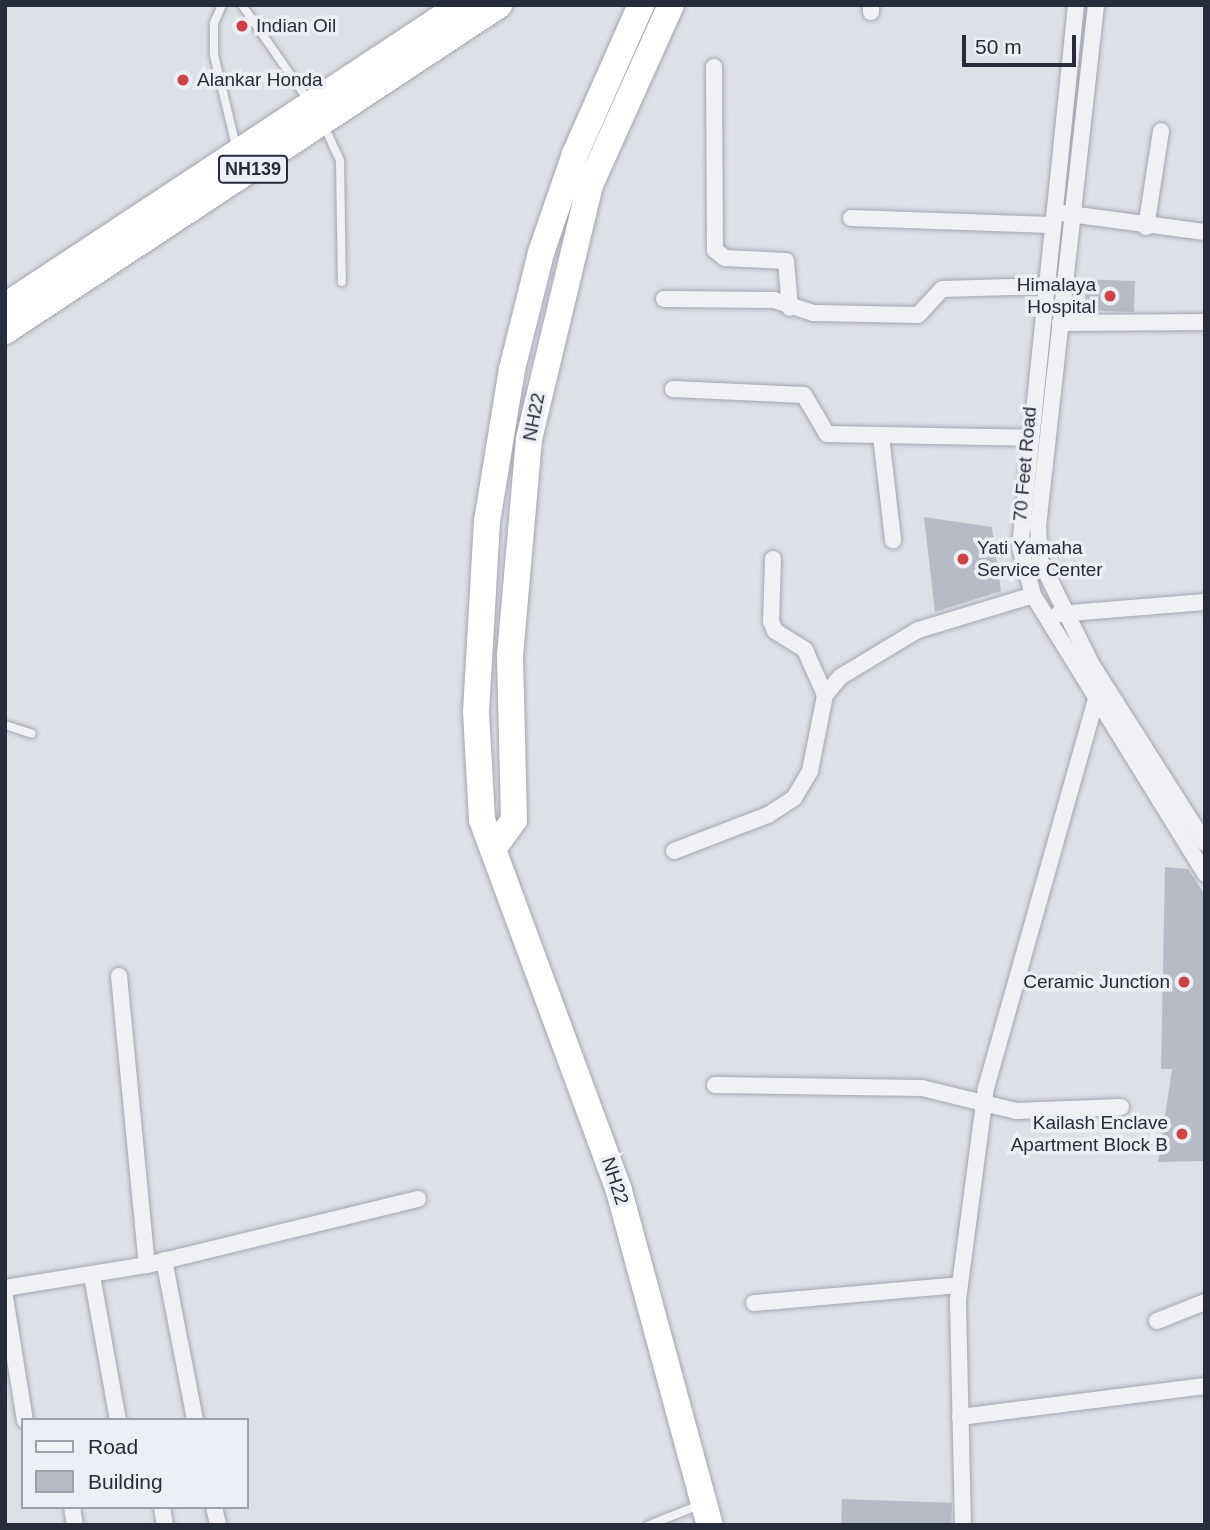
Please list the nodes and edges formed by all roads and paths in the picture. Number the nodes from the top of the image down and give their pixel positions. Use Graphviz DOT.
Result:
graph roads {
  1 [pos="222,5"];
  2 [pos="242,5"];
  3 [pos="461,5"];
  4 [pos="499,5"];
  5 [pos="641,5"];
  6 [pos="671,5"];
  7 [pos="1076,5"];
  8 [pos="1096,5"];
  9 [pos="714,67"];
  10 [pos="317,114"];
  11 [pos="1161,131"];
  12 [pos="238,152"];
  13 [pos="1072,215"];
  14 [pos="851,218"];
  15 [pos="1052,218"];
  16 [pos="1146,227"];
  17 [pos="1205,232"];
  18 [pos="342,282"];
  19 [pos="1046,286"];
  20 [pos="664,299"];
  21 [pos="5,306"];
  22 [pos="790,308"];
  23 [pos="1205,322"];
  24 [pos="1060,323"];
  25 [pos="5,331"];
  26 [pos="1034,372"];
  27 [pos="1055,375"];
  28 [pos="673,389"];
  29 [pos="881,436"];
  30 [pos="1028,438"];
  31 [pos="893,540"];
  32 [pos="774,559"];
  33 [pos="1032,595"];
  34 [pos="1205,602"];
  35 [pos="1064,611"];
  36 [pos="1047,618"];
  37 [pos="1103,683"];
  38 [pos="825,695"];
  39 [pos="1094,703"];
  40 [pos="5,725"];
  41 [pos="32,734"];
  42 [pos="1205,843"];
  43 [pos="495,846"];
  44 [pos="674,851"];
  45 [pos="1205,874"];
  46 [pos="119,976"];
  47 [pos="715,1085"];
  48 [pos="983,1105"];
  49 [pos="1121,1107"];
  50 [pos="418,1199"];
  51 [pos="164,1260"];
  52 [pos="147,1265"];
  53 [pos="92,1276"];
  54 [pos="959,1285"];
  55 [pos="5,1289"];
  56 [pos="5,1297"];
  57 [pos="1205,1302"];
  58 [pos="754,1303"];
  59 [pos="1157,1321"];
  60 [pos="1205,1386"];
  61 [pos="960,1417"];
  62 [pos="25,1418"];
  63 [pos="118,1418"];
  64 [pos="195,1418"];
  65 [pos="707,1514"];
  66 [pos="649,1525"];
  67 [pos="963,1525"];
  1 -- 12 [label="lane"];
  2 -- 10 [label="lane"];
  3 -- 10 [label="highway, NH139"];
  4 -- 10 [label="highway, NH139"];
  5 -- 43 [label="highway, NH22"];
  6 -- 43 [label="highway, NH22"];
  7 -- 15 [label="street, 70 Feet Road"];
  8 -- 13 [label="street, 70 Feet Road"];
  9 -- 22 [label="street"];
  10 -- 12 [label="highway, NH139"];
  10 -- 18 [label="lane"];
  10 -- 25 [label="highway, NH139"];
  11 -- 16 [label="street"];
  12 -- 21 [label="highway, NH139"];
  13 -- 15 [label="street"];
  13 -- 16 [label="street"];
  13 -- 24 [label="street, 70 Feet Road"];
  14 -- 15 [label="street"];
  15 -- 19 [label="street, 70 Feet Road"];
  16 -- 17 [label="street"];
  19 -- 22 [label="street"];
  19 -- 26 [label="street, 70 Feet Road"];
  20 -- 22 [label="street"];
  23 -- 24 [label="street"];
  24 -- 27 [label="street, 70 Feet Road"];
  26 -- 27 [label="street"];
  26 -- 30 [label="street, 70 Feet Road"];
  27 -- 35 [label="street, 70 Feet Road"];
  28 -- 29 [label="street"];
  29 -- 30 [label="street"];
  29 -- 31 [label="street"];
  30 -- 33 [label="street, 70 Feet Road"];
  32 -- 38 [label="street"];
  33 -- 36 [label="street, 70 Feet Road"];
  33 -- 38 [label="street"];
  34 -- 35 [label="street"];
  35 -- 36 [label="street"];
  35 -- 37 [label="street, 70 Feet Road"];
  36 -- 39 [label="street, 70 Feet Road"];
  37 -- 39 [label="street"];
  37 -- 42 [label="street, 70 Feet Road"];
  38 -- 44 [label="street"];
  39 -- 45 [label="street, 70 Feet Road"];
  39 -- 48 [label="street"];
  40 -- 41 [label="lane"];
  43 -- 65 [label="highway, NH22"];
  46 -- 52 [label="street"];
  47 -- 48 [label="street"];
  48 -- 49 [label="street"];
  48 -- 54 [label="street"];
  50 -- 51 [label="street"];
  51 -- 52 [label="street"];
  51 -- 64 [label="street"];
  52 -- 53 [label="street"];
  53 -- 55 [label="street"];
  53 -- 63 [label="street"];
  54 -- 58 [label="street"];
  54 -- 61 [label="street"];
  56 -- 62 [label="street"];
  57 -- 59 [label="street"];
  60 -- 61 [label="street"];
  61 -- 67 [label="street"];
  65 -- 66 [label="lane"];
}
